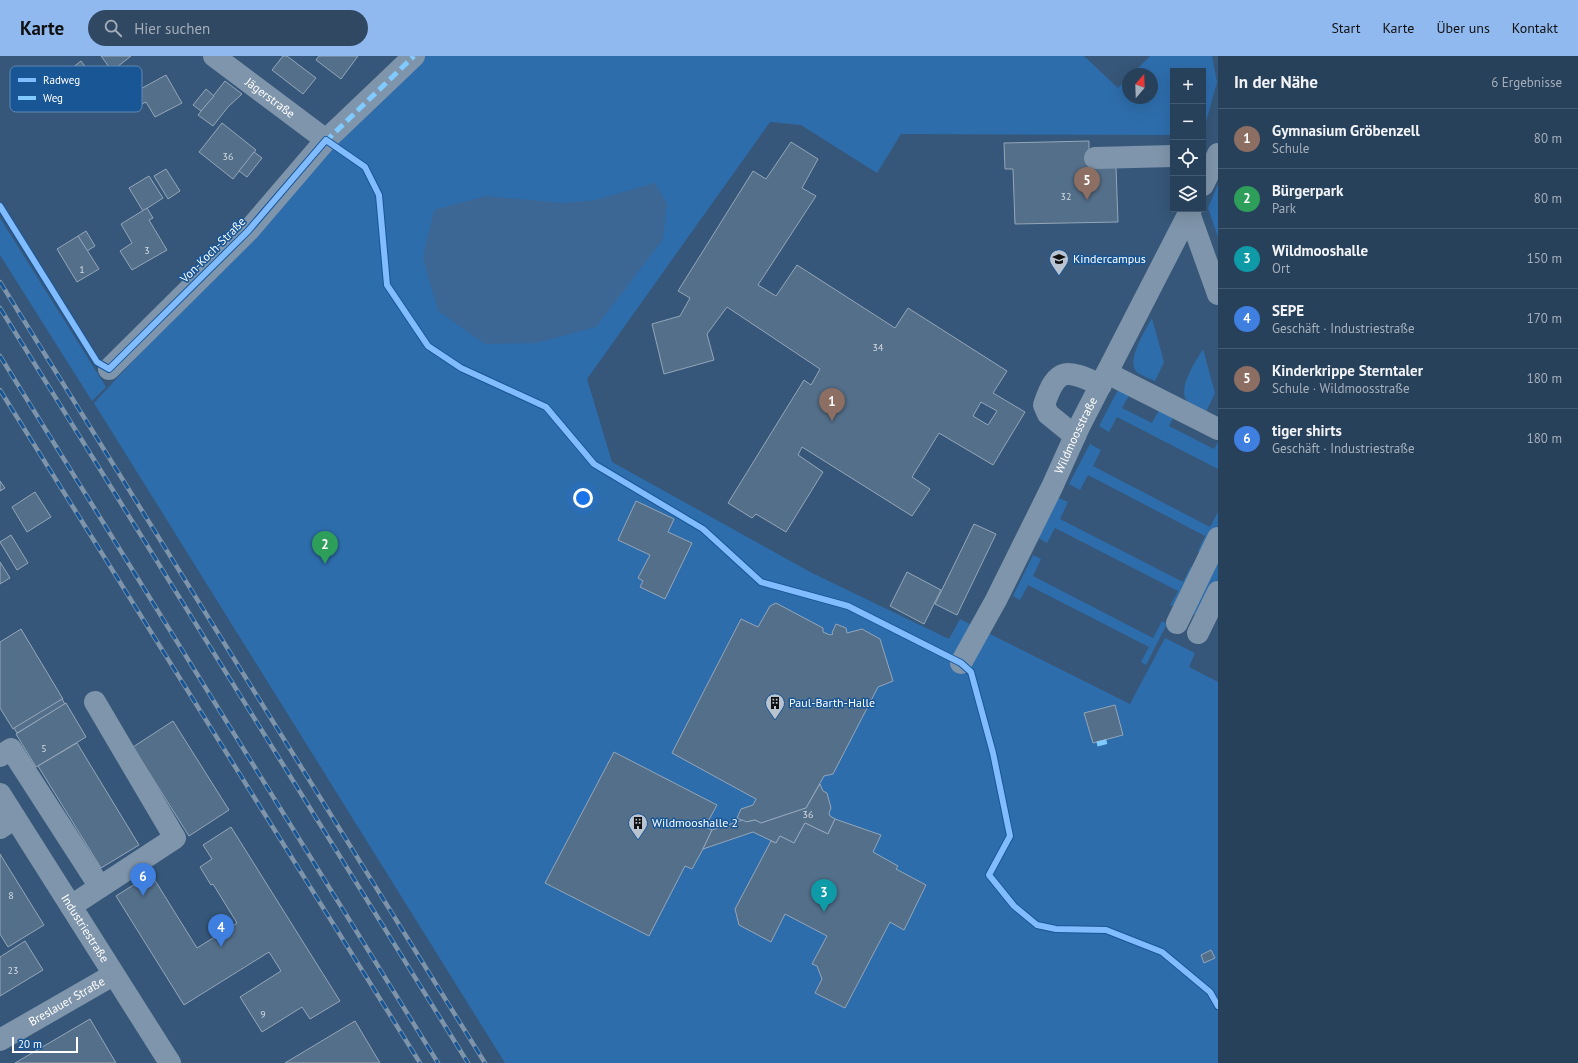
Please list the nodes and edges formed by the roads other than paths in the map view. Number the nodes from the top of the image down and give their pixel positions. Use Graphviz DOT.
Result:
graph roads {
  1 [pos="214,56"];
  2 [pos="414,56"];
  3 [pos="326,140"];
  4 [pos="1218,153"];
  5 [pos="1206,155"];
  6 [pos="1170,156"];
  7 [pos="1095,158"];
  8 [pos="1206,179"];
  9 [pos="1189,212"];
  10 [pos="1190,212"];
  11 [pos="1218,294"];
  12 [pos="109,369"];
  13 [pos="1104,379"];
  14 [pos="1218,429"];
  15 [pos="1075,436"];
  16 [pos="1218,538"];
  17 [pos="1218,592"];
  18 [pos="1177,623"];
  19 [pos="1198,633"];
  20 [pos="961,663"];
  21 [pos="95,702"];
  22 [pos="0,756"];
  23 [pos="0,794"];
  24 [pos="8,823"];
  25 [pos="100,887"];
  26 [pos="71,906"];
  27 [pos="113,975"];
  28 [pos="0,1040"];
  29 [pos="170,1063"];
  1 -- 3 [label="street, Jägerstraße"];
  2 -- 3 [label="street, Von-Koch-Straße"];
  3 -- 12 [label="street, Von-Koch-Straße"];
  4 -- 5 [label="street"];
  4 -- 8 [label="street"];
  6 -- 7 [label="street"];
  9 -- 13 [label="street, Wildmoosstraße"];
  10 -- 11 [label="street"];
  13 -- 14 [label="street"];
  13 -- 15 [label="street, Wildmoosstraße"];
  13 -- 15 [label="street"];
  15 -- 20 [label="street, Wildmoosstraße"];
  16 -- 18 [label="street"];
  17 -- 19 [label="street"];
  21 -- 25 [label="street"];
  22 -- 25 [label="street"];
  23 -- 24 [label="street, Industriestraße"];
  24 -- 26 [label="street, Industriestraße"];
  25 -- 26 [label="street"];
  26 -- 27 [label="street, Industriestraße"];
  27 -- 28 [label="street, Breslauer Straße"];
  27 -- 29 [label="street, Industriestraße"];
}
